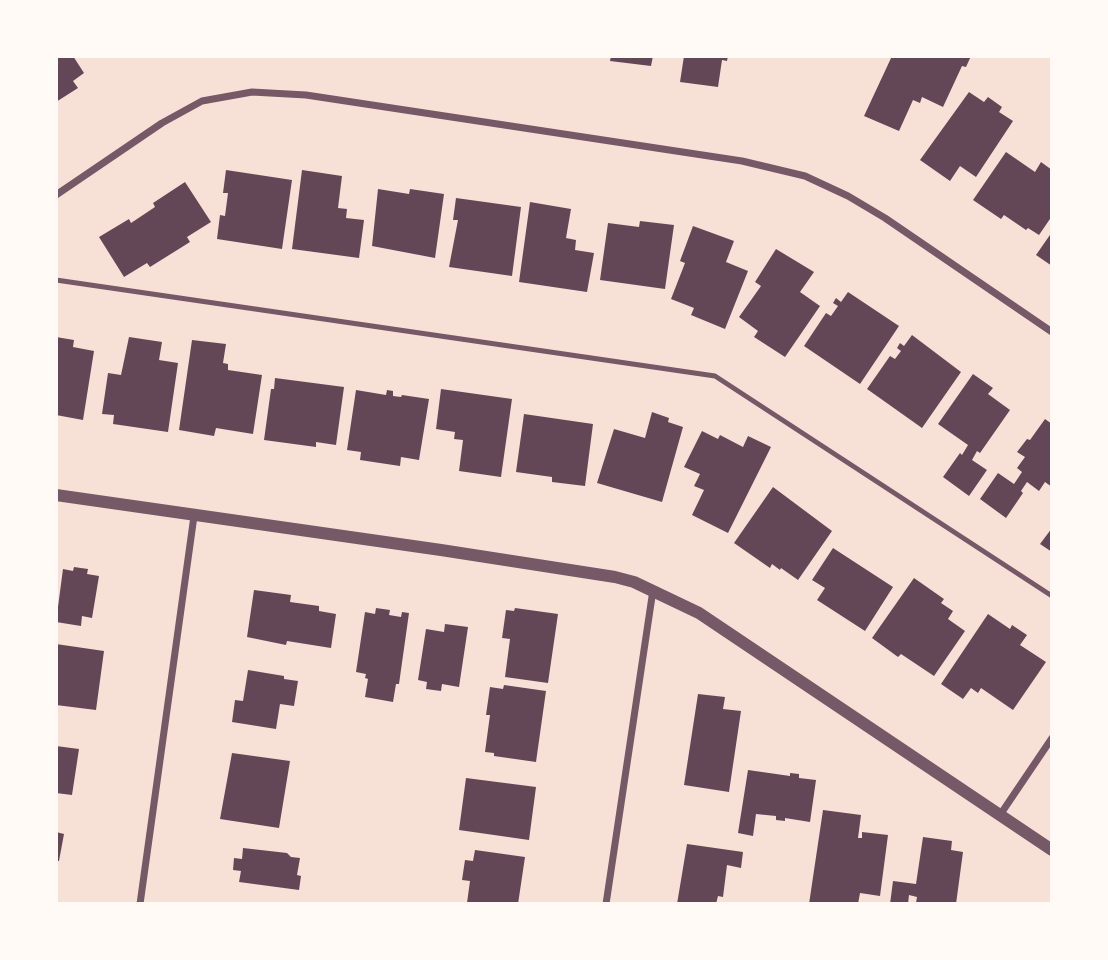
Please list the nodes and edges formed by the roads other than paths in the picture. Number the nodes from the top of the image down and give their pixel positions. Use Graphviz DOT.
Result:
graph roads {
  1 [pos="56,195"];
  2 [pos="56,280"];
  3 [pos="1052,332"];
  4 [pos="56,495"];
  5 [pos="194,516"];
  6 [pos="653,589"];
  7 [pos="1052,596"];
  8 [pos="1052,737"];
  9 [pos="1000,815"];
  10 [pos="1052,850"];
  11 [pos="140,904"];
  12 [pos="606,904"];
  1 -- 3 [label="street"];
  2 -- 7 [label="lane"];
  4 -- 5 [label="street"];
  5 -- 6 [label="street"];
  5 -- 11 [label="street"];
  6 -- 9 [label="street"];
  6 -- 12 [label="street"];
  8 -- 9 [label="street"];
  9 -- 10 [label="street"];
}
